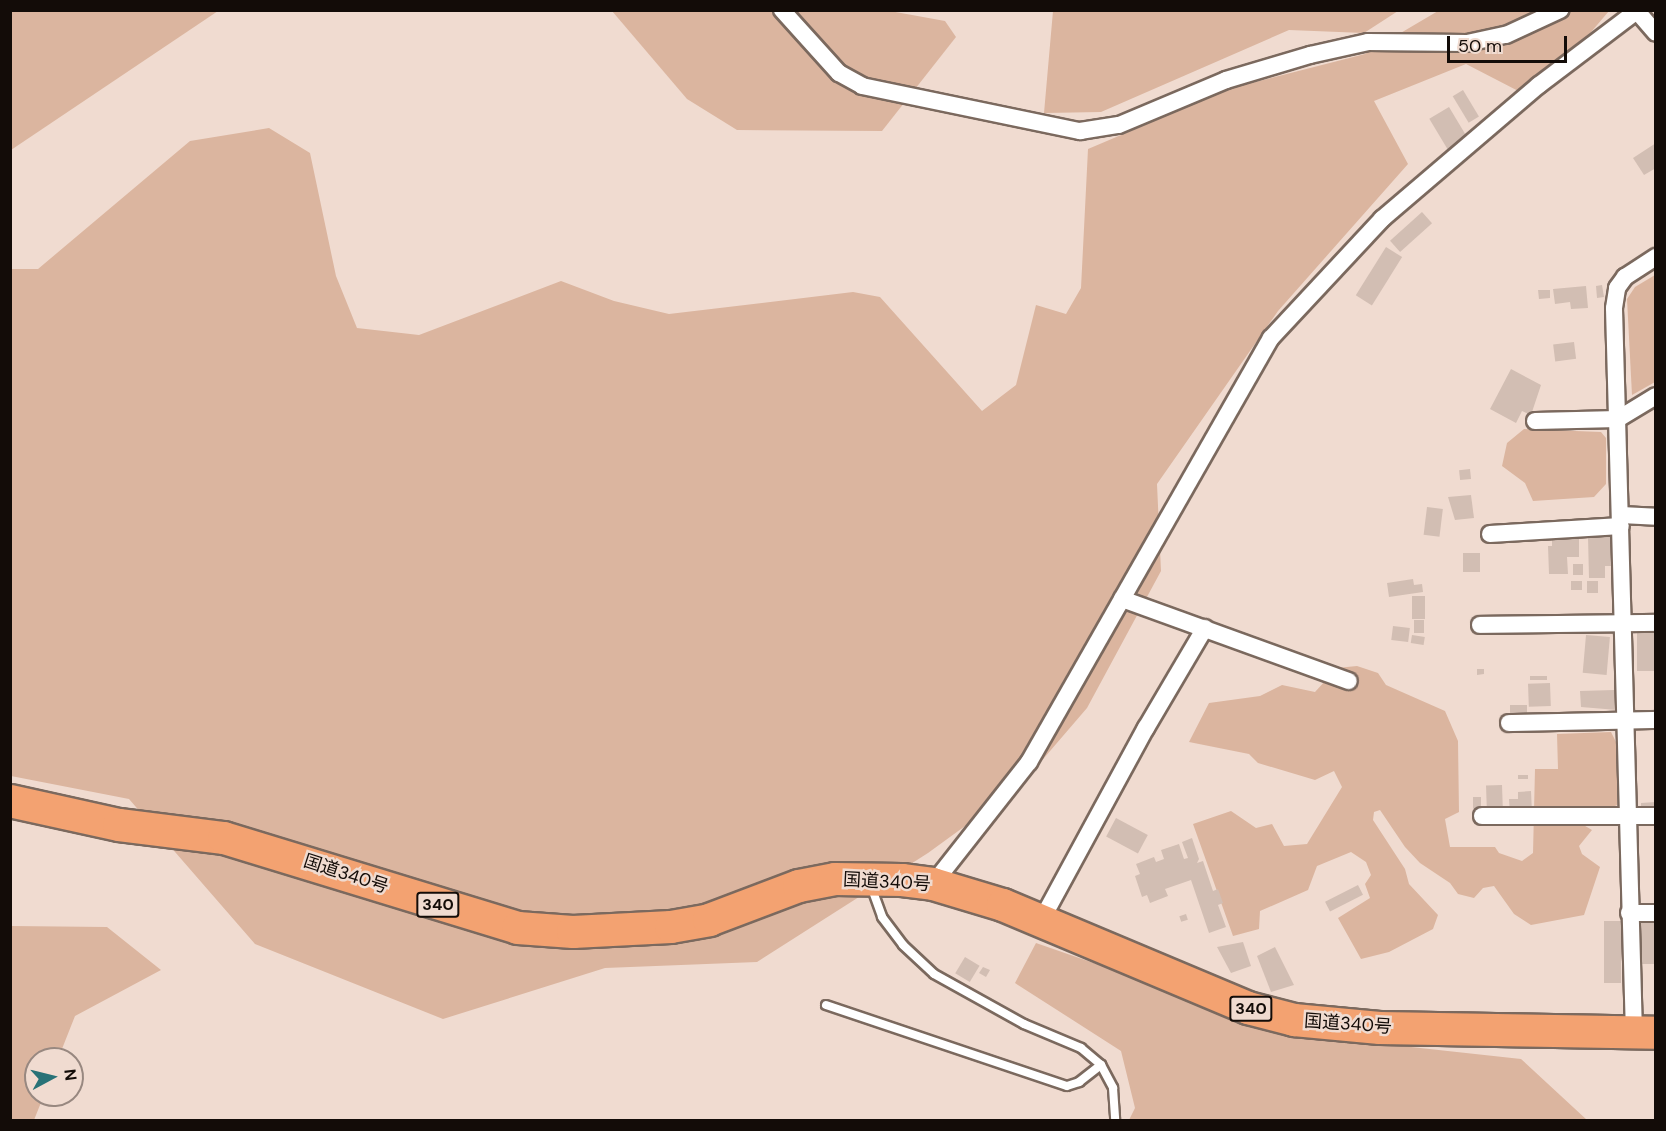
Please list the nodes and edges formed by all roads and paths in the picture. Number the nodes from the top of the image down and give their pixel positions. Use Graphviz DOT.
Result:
graph roads {
  1 [pos="782,10"];
  2 [pos="1560,10"];
  3 [pos="1636,11"];
  4 [pos="1656,33"];
  5 [pos="1656,257"];
  6 [pos="1656,396"];
  7 [pos="1618,419"];
  8 [pos="1535,421"];
  9 [pos="1656,517"];
  10 [pos="1621,520"];
  11 [pos="1490,534"];
  12 [pos="1122,599"];
  13 [pos="1656,622"];
  14 [pos="1623,623"];
  15 [pos="1480,625"];
  16 [pos="1205,628"];
  17 [pos="1349,681"];
  18 [pos="1626,720"];
  19 [pos="1656,720"];
  20 [pos="1509,723"];
  21 [pos="10,801"];
  22 [pos="1482,816"];
  23 [pos="1656,816"];
  24 [pos="1628,817"];
  25 [pos="868,877"];
  26 [pos="933,884"];
  27 [pos="1629,913"];
  28 [pos="1656,913"];
  29 [pos="1041,921"];
  30 [pos="826,1005"];
  31 [pos="1645,1033"];
  32 [pos="1101,1065"];
  33 [pos="1115,1120"];
  1 -- 2 [label="street"];
  3 -- 4 [label="street"];
  3 -- 12 [label="street"];
  5 -- 7 [label="street"];
  6 -- 7 [label="street"];
  7 -- 8 [label="street"];
  7 -- 10 [label="street"];
  9 -- 10 [label="street"];
  10 -- 11 [label="street"];
  10 -- 14 [label="street"];
  12 -- 16 [label="street"];
  12 -- 26 [label="street"];
  13 -- 14 [label="street"];
  14 -- 15 [label="street"];
  14 -- 18 [label="street"];
  16 -- 17 [label="street"];
  16 -- 29 [label="street"];
  18 -- 19 [label="street"];
  18 -- 20 [label="street"];
  18 -- 24 [label="street"];
  21 -- 25 [label="highway, 国道340号 / 340"];
  22 -- 24 [label="street"];
  23 -- 24 [label="street"];
  24 -- 27 [label="street"];
  25 -- 26 [label="highway, 国道340号 / 340"];
  25 -- 32 [label="lane"];
  26 -- 29 [label="highway, 国道340号 / 340"];
  27 -- 28 [label="street"];
  27 -- 31 [label="street"];
  29 -- 31 [label="highway, 国道340号 / 340"];
  30 -- 32 [label="lane"];
  32 -- 33 [label="lane"];
}
